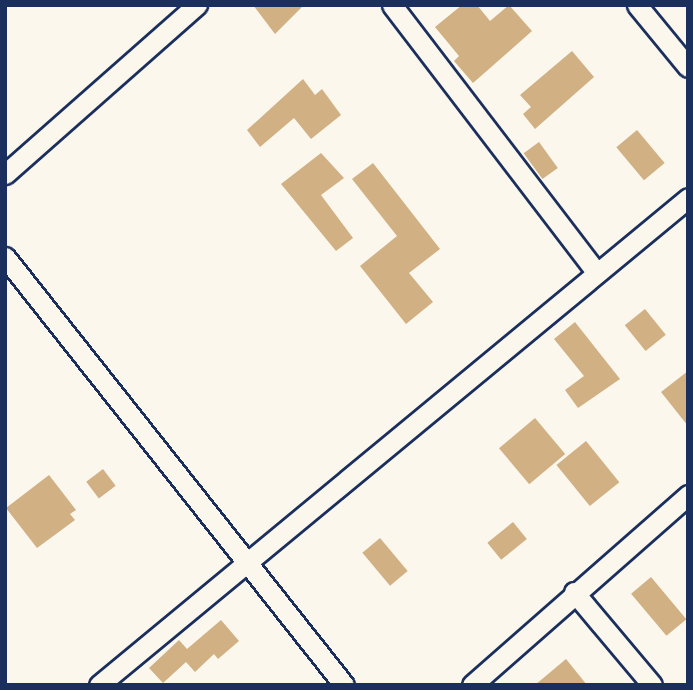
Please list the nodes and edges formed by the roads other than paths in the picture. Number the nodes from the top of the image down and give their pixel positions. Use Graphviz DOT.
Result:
graph roads {
  1 [pos="197,5"];
  2 [pos="391,5"];
  3 [pos="638,5"];
  4 [pos="688,67"];
  5 [pos="5,174"];
  6 [pos="688,198"];
  7 [pos="5,257"];
  8 [pos="597,273"];
  9 [pos="688,495"];
  10 [pos="243,561"];
  11 [pos="574,592"];
  12 [pos="99,685"];
  13 [pos="344,685"];
  14 [pos="472,685"];
  15 [pos="652,685"];
  1 -- 5 [label="street"];
  2 -- 8 [label="street"];
  3 -- 4 [label="street"];
  6 -- 8 [label="street"];
  7 -- 10 [label="street"];
  8 -- 10 [label="street"];
  9 -- 11 [label="street"];
  10 -- 12 [label="street"];
  10 -- 13 [label="street"];
  11 -- 14 [label="street"];
  11 -- 15 [label="street"];
}
